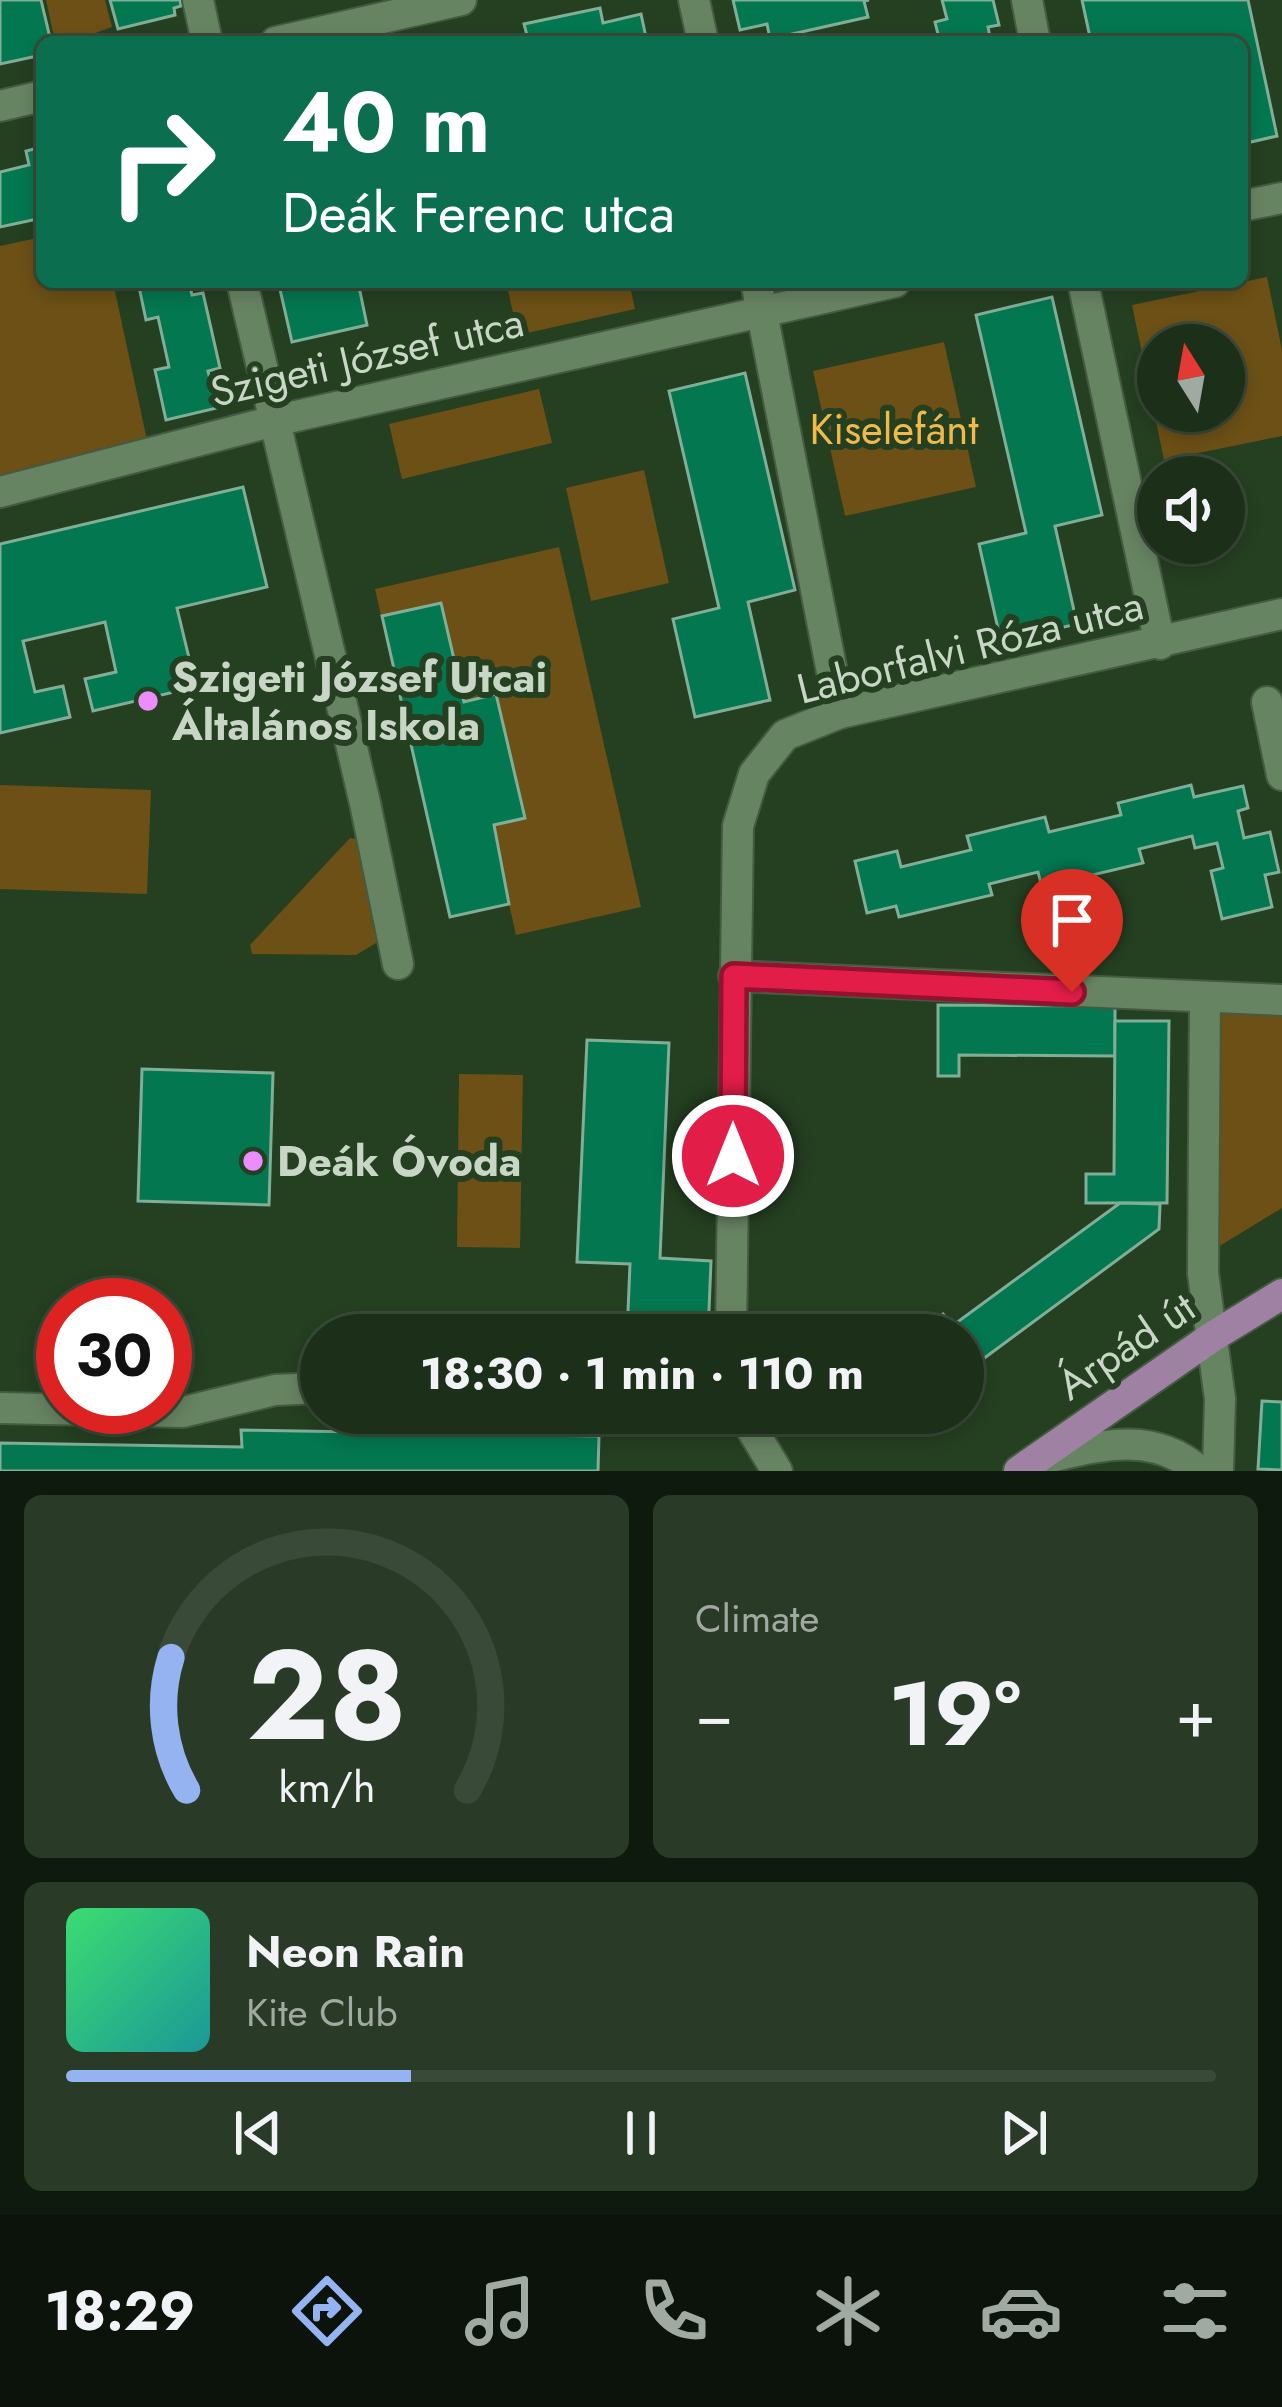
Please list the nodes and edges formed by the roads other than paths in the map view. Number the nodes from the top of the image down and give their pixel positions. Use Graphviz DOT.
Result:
graph roads {
  1 [pos="198,0"];
  2 [pos="457,0"];
  3 [pos="694,0"];
  4 [pos="1027,0"];
  5 [pos="206,36"];
  6 [pos="302,36"];
  7 [pos="702,36"];
  8 [pos="1034,36"];
  9 [pos="36,97"];
  10 [pos="0,106"];
  11 [pos="1282,198"];
  12 [pos="1248,205"];
  13 [pos="243,288"];
  14 [pos="841,288"];
  15 [pos="1084,288"];
  16 [pos="759,297"];
  17 [pos="274,421"];
  18 [pos="0,492"];
  19 [pos="1282,614"];
  20 [pos="1160,644"];
  21 [pos="1267,702"];
  22 [pos="841,713"];
  23 [pos="1282,775"];
  24 [pos="398,964"];
  25 [pos="734,976"];
  26 [pos="1204,998"];
  27 [pos="1282,1000"];
  28 [pos="1282,1294"];
  29 [pos="731,1314"];
  30 [pos="1212,1337"];
  31 [pos="300,1389"];
  32 [pos="0,1408"];
  33 [pos="753,1434"];
  34 [pos="1025,1466"];
  35 [pos="770,1468"];
  36 [pos="1199,1471"];
  37 [pos="1218,1471"];
  1 -- 5 [label="street"];
  2 -- 6 [label="street"];
  3 -- 7 [label="street"];
  4 -- 8 [label="street"];
  9 -- 10 [label="street"];
  11 -- 12 [label="street"];
  13 -- 17 [label="street"];
  14 -- 16 [label="street, Szigeti József utca"];
  15 -- 20 [label="street"];
  16 -- 17 [label="street, Szigeti József utca"];
  16 -- 22 [label="street"];
  17 -- 18 [label="street, Szigeti József utca"];
  17 -- 24 [label="street"];
  19 -- 20 [label="street, Laborfalvi Róza utca"];
  20 -- 22 [label="street, Laborfalvi Róza utca"];
  21 -- 23 [label="street"];
  22 -- 25 [label="street, Laborfalvi Róza utca"];
  25 -- 26 [label="street"];
  25 -- 29 [label="street, Laborfalvi Róza utca"];
  26 -- 27 [label="street"];
  26 -- 30 [label="street"];
  28 -- 30 [label="main road, Árpád út"];
  30 -- 34 [label="main road, Árpád út"];
  30 -- 37 [label="street"];
  31 -- 32 [label="street"];
  33 -- 35 [label="street"];
  34 -- 36 [label="street"];
}
